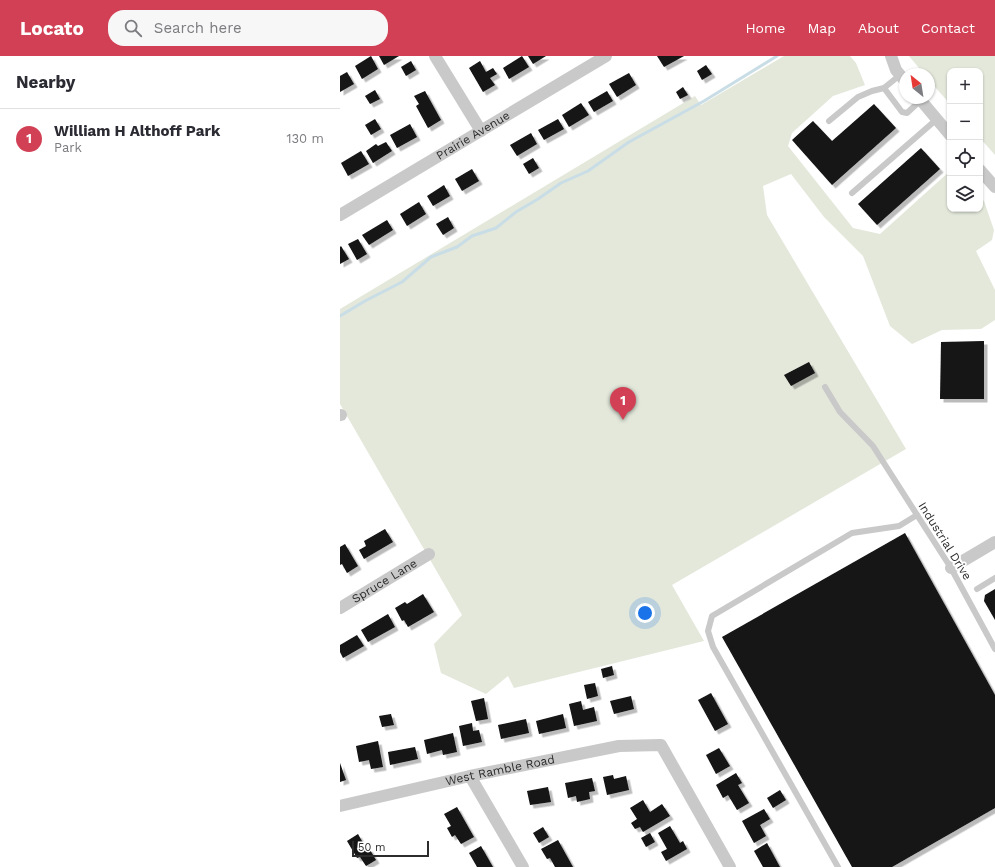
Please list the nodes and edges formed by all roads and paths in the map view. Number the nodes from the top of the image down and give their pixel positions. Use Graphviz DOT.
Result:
graph roads {
  1 [pos="435,56"];
  2 [pos="606,56"];
  3 [pos="891,56"];
  4 [pos="899,73"];
  5 [pos="899,80"];
  6 [pos="884,88"];
  7 [pos="915,104"];
  8 [pos="924,104"];
  9 [pos="936,119"];
  10 [pos="829,121"];
  11 [pos="480,131"];
  12 [pos="947,132"];
  13 [pos="983,173"];
  14 [pos="995,187"];
  15 [pos="852,193"];
  16 [pos="340,215"];
  17 [pos="825,387"];
  18 [pos="917,515"];
  19 [pos="995,542"];
  20 [pos="429,554"];
  21 [pos="951,568"];
  22 [pos="995,578"];
  23 [pos="977,589"];
  24 [pos="340,608"];
  25 [pos="995,649"];
  26 [pos="470,776"];
  27 [pos="340,806"];
  28 [pos="523,867"];
  29 [pos="730,867"];
  30 [pos="838,867"];
  1 -- 11 [label="street"];
  2 -- 11 [label="street, Prairie Avenue"];
  3 -- 4 [label="street"];
  5 -- 6 [label="lane"];
  6 -- 7 [label="lane"];
  6 -- 10 [label="lane"];
  8 -- 9 [label="street"];
  9 -- 12 [label="street"];
  9 -- 15 [label="lane"];
  11 -- 16 [label="street, Prairie Avenue"];
  13 -- 14 [label="street"];
  17 -- 18 [label="lane, Industrial Drive"];
  18 -- 21 [label="lane, Industrial Drive"];
  18 -- 30 [label="lane"];
  19 -- 21 [label="street"];
  20 -- 24 [label="street, Spruce Lane"];
  21 -- 25 [label="lane, Industrial Drive"];
  22 -- 23 [label="lane"];
  26 -- 27 [label="street, West Ramble Road"];
  26 -- 28 [label="street"];
  26 -- 29 [label="street, West Ramble Road"];
}
